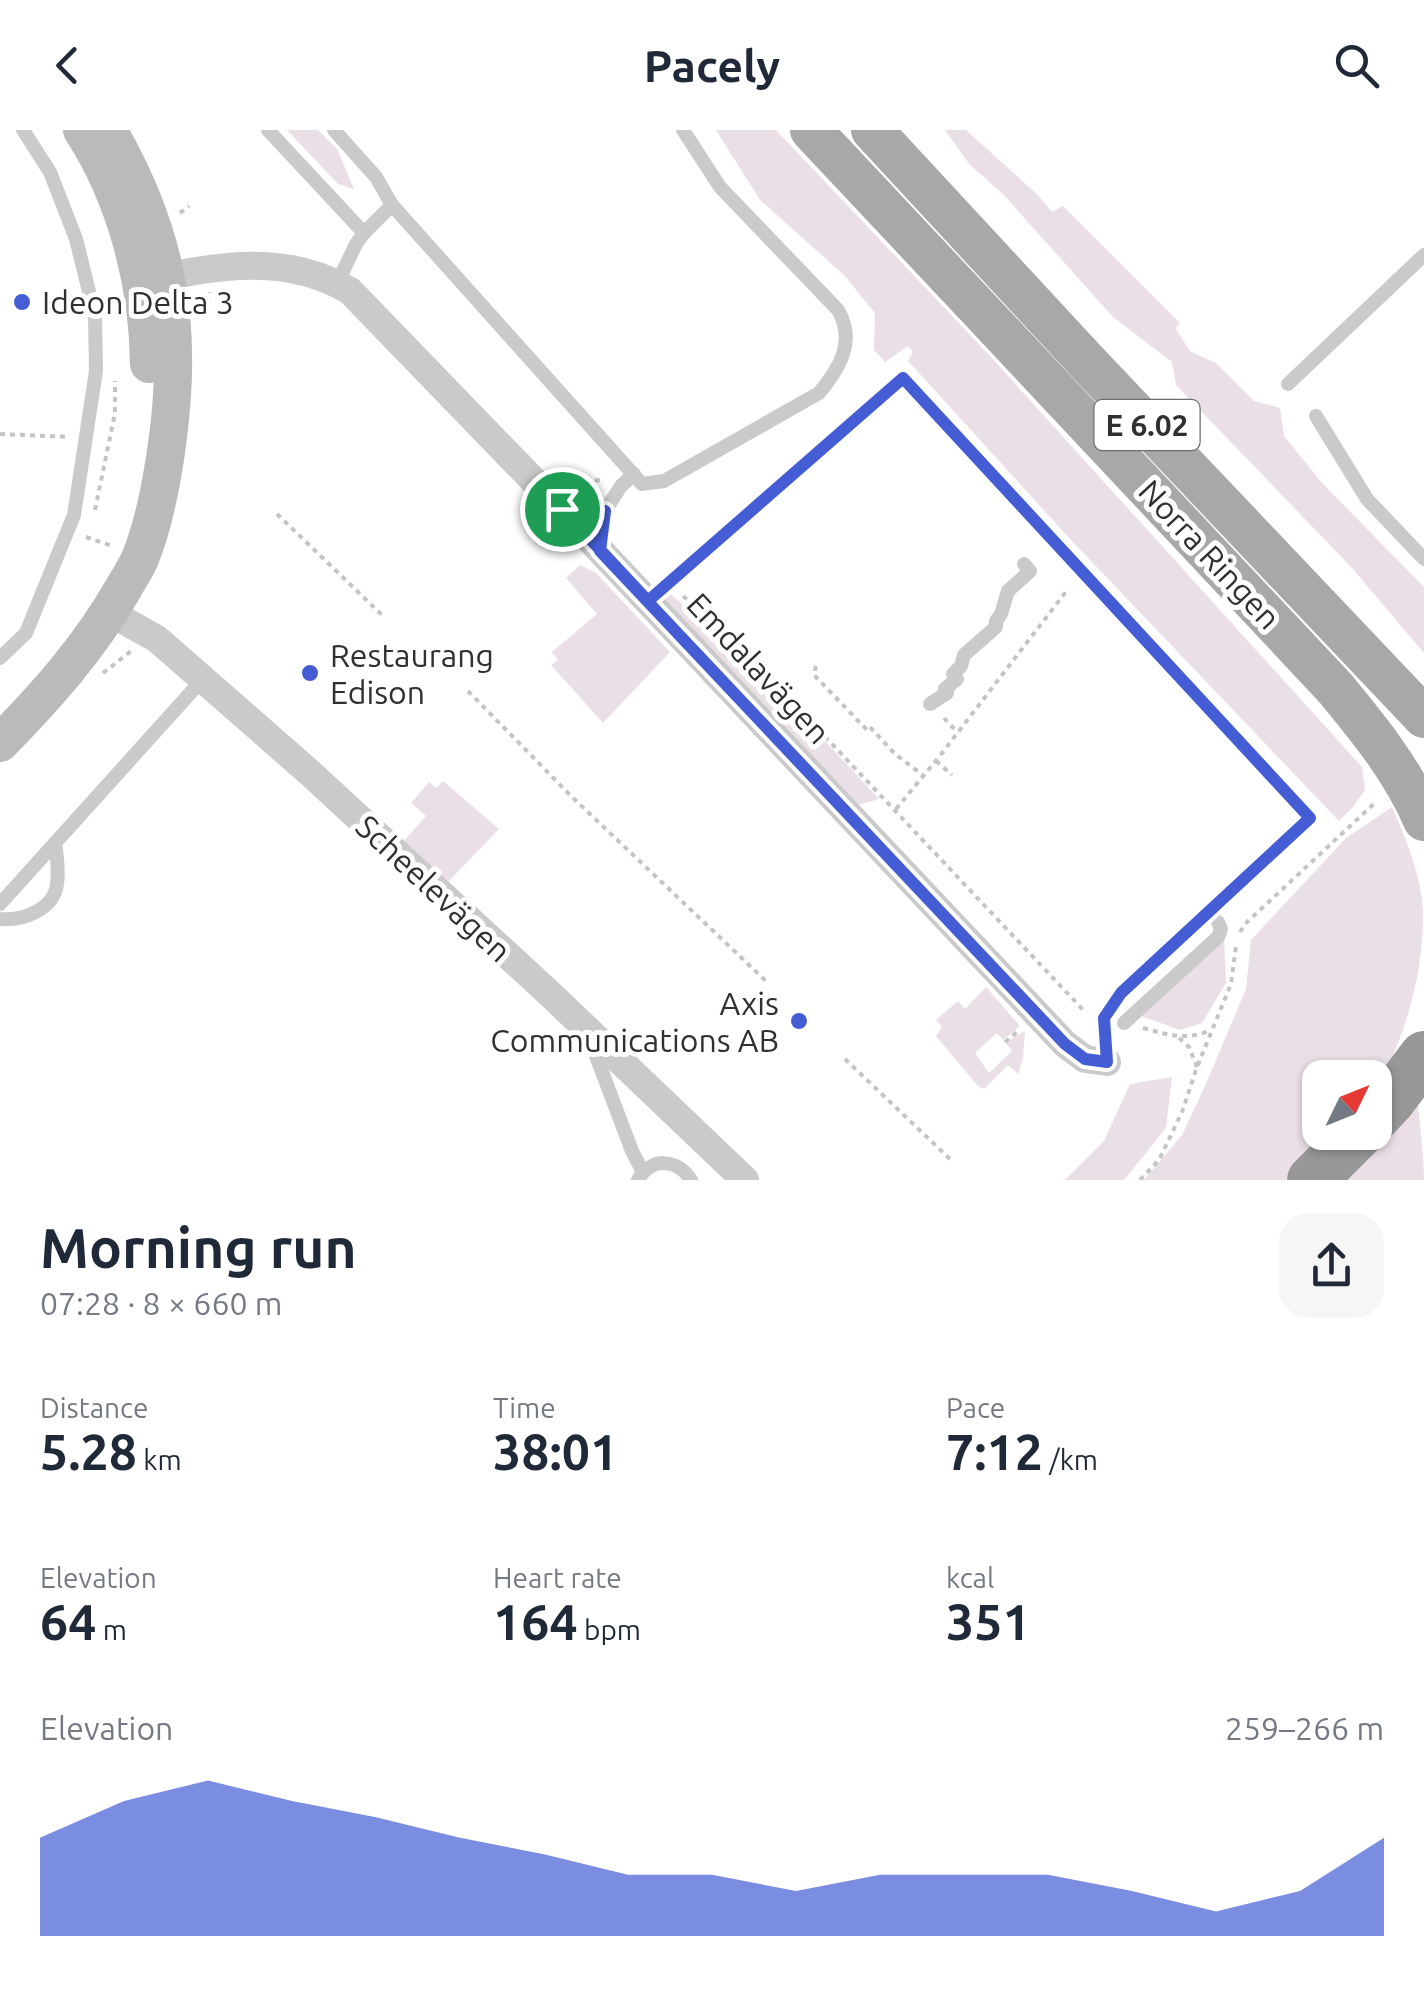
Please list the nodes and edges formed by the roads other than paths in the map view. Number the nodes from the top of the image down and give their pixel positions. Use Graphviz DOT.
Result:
graph roads {
  1 [pos="23,130"];
  2 [pos="82,130"];
  3 [pos="108,130"];
  4 [pos="268,130"];
  5 [pos="334,130"];
  6 [pos="683,130"];
  7 [pos="811,130"];
  8 [pos="872,130"];
  9 [pos="392,205"];
  10 [pos="364,234"];
  11 [pos="1424,255"];
  12 [pos="153,279"];
  13 [pos="337,284"];
  14 [pos="1288,384"];
  15 [pos="1316,416"];
  16 [pos="634,474"];
  17 [pos="562,509"];
  18 [pos="605,511"];
  19 [pos="600,551"];
  20 [pos="1424,559"];
  21 [pos="1024,564"];
  22 [pos="648,601"];
  23 [pos="110,612"];
  24 [pos="0,658"];
  25 [pos="203,679"];
  26 [pos="930,704"];
  27 [pos="1424,717"];
  28 [pos="0,743"];
  29 [pos="1424,820"];
  30 [pos="55,843"];
  31 [pos="0,904"];
  32 [pos="0,918"];
  33 [pos="1218,922"];
  34 [pos="1124,1023"];
  35 [pos="586,1030"];
  36 [pos="1424,1056"];
  37 [pos="1107,1062"];
  38 [pos="1392,1098"];
  39 [pos="1342,1150"];
  40 [pos="640,1176"];
  41 [pos="691,1180"];
  42 [pos="745,1180"];
  43 [pos="1312,1180"];
  1 -- 24 [label="lane"];
  2 -- 12 [label="street"];
  3 -- 12 [label="street"];
  4 -- 10 [label="lane"];
  5 -- 9 [label="lane"];
  6 -- 16 [label="lane"];
  7 -- 29 [label="main road, Norra Ringen / E 6.02"];
  8 -- 27 [label="main road, Norra Ringen / E 6.02"];
  9 -- 10 [label="lane"];
  9 -- 16 [label="lane"];
  10 -- 13 [label="lane"];
  11 -- 14 [label="lane"];
  12 -- 13 [label="street, Emdalavägen"];
  12 -- 23 [label="street"];
  13 -- 17 [label="street, Emdalavägen"];
  15 -- 20 [label="lane"];
  16 -- 18 [label="lane"];
  17 -- 18 [label="lane"];
  17 -- 19 [label="street, Emdalavägen"];
  18 -- 19 [label="lane"];
  19 -- 22 [label="street, Emdalavägen"];
  21 -- 26 [label="lane"];
  22 -- 37 [label="street, Emdalavägen"];
  22 -- 37 [label="lane"];
  23 -- 25 [label="street, Scheelevägen"];
  23 -- 28 [label="street"];
  25 -- 30 [label="lane"];
  25 -- 35 [label="street, Scheelevägen"];
  30 -- 31 [label="lane"];
  30 -- 32 [label="lane"];
  33 -- 34 [label="lane"];
  35 -- 40 [label="lane"];
  35 -- 42 [label="street, Scheelevägen"];
  36 -- 38 [label="highway"];
  39 -- 43 [label="highway"];
  40 -- 41 [label="lane"];
}
